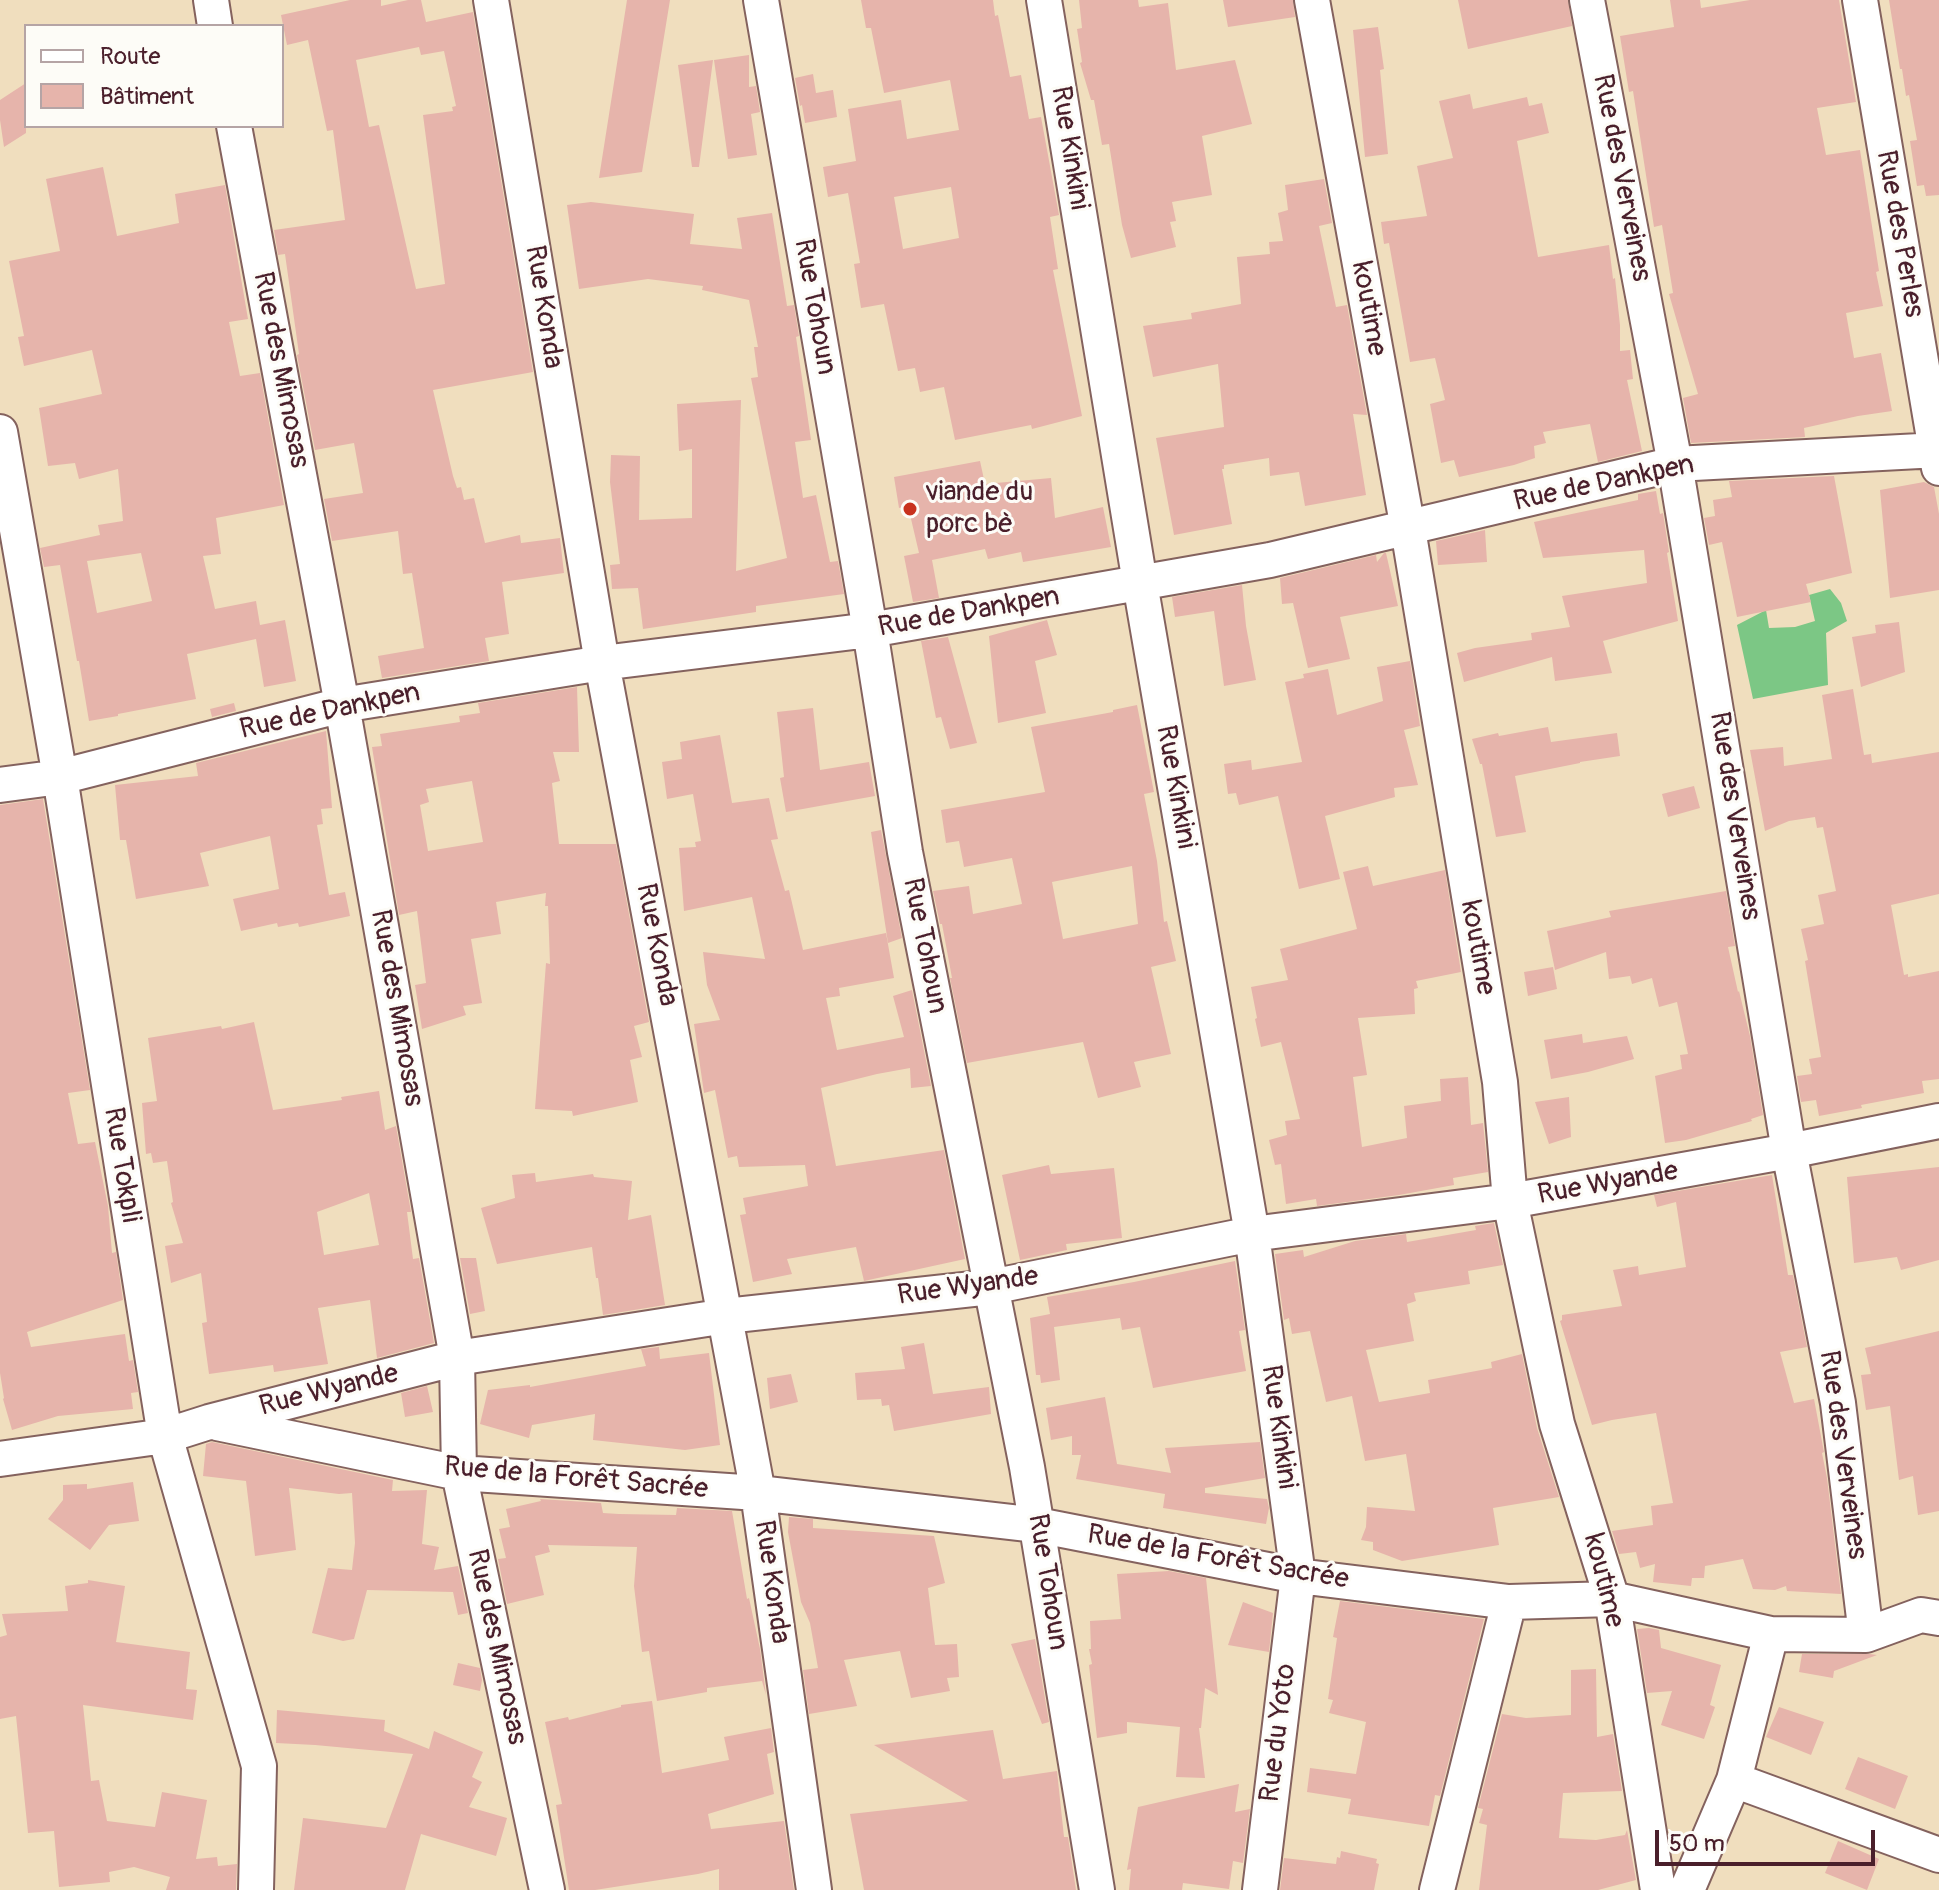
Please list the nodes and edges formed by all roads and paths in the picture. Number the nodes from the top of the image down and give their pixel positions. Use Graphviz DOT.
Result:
graph roads {
  1 [pos="211,0"];
  2 [pos="491,0"];
  3 [pos="761,0"];
  4 [pos="1044,0"];
  5 [pos="1312,0"];
  6 [pos="1587,0"];
  7 [pos="1860,0"];
  8 [pos="215,24"];
  9 [pos="234,128"];
  10 [pos="0,432"];
  11 [pos="1938,456"];
  12 [pos="1675,464"];
  13 [pos="1408,529"];
  14 [pos="1140,583"];
  15 [pos="870,630"];
  16 [pos="602,663"];
  17 [pos="342,705"];
  18 [pos="60,777"];
  19 [pos="0,785"];
  20 [pos="1939,1121"];
  21 [pos="1789,1151"];
  22 [pos="1510,1201"];
  23 [pos="1252,1234"];
  24 [pos="991,1287"];
  25 [pos="726,1316"];
  26 [pos="457,1358"];
  27 [pos="209,1422"];
  28 [pos="165,1436"];
  29 [pos="0,1459"];
  30 [pos="459,1473"];
  31 [pos="758,1493"];
  32 [pos="1037,1525"];
  33 [pos="1298,1576"];
  34 [pos="1612,1599"];
  35 [pos="1509,1602"];
  36 [pos="1933,1613"];
  37 [pos="1771,1634"];
  38 [pos="1866,1635"];
  39 [pos="1734,1780"];
  40 [pos="1939,1855"];
  41 [pos="256,1890"];
  42 [pos="547,1890"];
  43 [pos="814,1890"];
  44 [pos="1097,1890"];
  45 [pos="1260,1890"];
  46 [pos="1437,1890"];
  47 [pos="1658,1890"];
  48 [pos="1687,1890"];
  1 -- 8 [label="street"];
  2 -- 16 [label="street, Rue Konda"];
  3 -- 15 [label="street, Rue Tohoun"];
  4 -- 14 [label="street, Rue Kinkini"];
  5 -- 13 [label="street, koutime"];
  6 -- 12 [label="street, Rue des Verveines"];
  7 -- 11 [label="street, Rue des Perles"];
  9 -- 17 [label="street, Rue des Mimosas"];
  10 -- 18 [label="street, Rue Tokpli"];
  11 -- 12 [label="street, Rue de Dankpen"];
  12 -- 13 [label="street, Rue de Dankpen"];
  12 -- 21 [label="street, Rue des Verveines"];
  13 -- 14 [label="street, Rue de Dankpen"];
  13 -- 22 [label="street, koutime"];
  14 -- 15 [label="street, Rue de Dankpen"];
  14 -- 23 [label="street, Rue Kinkini"];
  15 -- 16 [label="street, Rue de Dankpen"];
  15 -- 24 [label="street, Rue Tohoun"];
  16 -- 17 [label="street, Rue de Dankpen"];
  16 -- 25 [label="street, Rue Konda"];
  17 -- 18 [label="street, Rue de Dankpen"];
  17 -- 26 [label="street, Rue des Mimosas"];
  18 -- 19 [label="street, Rue de Dankpen"];
  18 -- 28 [label="street, Rue Tokpli"];
  20 -- 21 [label="street, Rue Wyande"];
  21 -- 22 [label="street, Rue Wyande"];
  21 -- 38 [label="street, Rue des Verveines"];
  22 -- 23 [label="street, Rue Wyande"];
  22 -- 34 [label="street, koutime"];
  23 -- 24 [label="street, Rue Wyande"];
  23 -- 33 [label="street, Rue Kinkini"];
  24 -- 25 [label="street, Rue Wyande"];
  24 -- 32 [label="street, Rue Tohoun"];
  25 -- 26 [label="street, Rue Wyande"];
  25 -- 31 [label="street, Rue Konda"];
  26 -- 27 [label="street, Rue Wyande"];
  26 -- 30 [label="street, Rue des Mimosas"];
  27 -- 28 [label="street, Rue Wyande"];
  27 -- 30 [label="street, Rue de la Forêt Sacrée"];
  28 -- 29 [label="street, Rue Wyande"];
  28 -- 41 [label="street, Rue Tokpli"];
  30 -- 31 [label="street, Rue de la Forêt Sacrée"];
  30 -- 42 [label="street, Rue des Mimosas"];
  31 -- 32 [label="street, Rue de la Forêt Sacrée"];
  31 -- 43 [label="street, Rue Konda"];
  32 -- 33 [label="street, Rue de la Forêt Sacrée"];
  32 -- 44 [label="street, Rue Tohoun"];
  33 -- 35 [label="street, Rue de la Forêt Sacrée"];
  33 -- 45 [label="street, Rue du Yoto"];
  34 -- 35 [label="street, Rue de la Forêt Sacrée"];
  34 -- 37 [label="street, Rue de la Forêt Sacrée"];
  34 -- 47 [label="street, koutime"];
  35 -- 46 [label="street"];
  36 -- 38 [label="street, Rue de la Forêt Sacrée"];
  37 -- 38 [label="street, Rue de la Forêt Sacrée"];
  37 -- 39 [label="street"];
  39 -- 40 [label="street"];
  39 -- 48 [label="street"];
}
